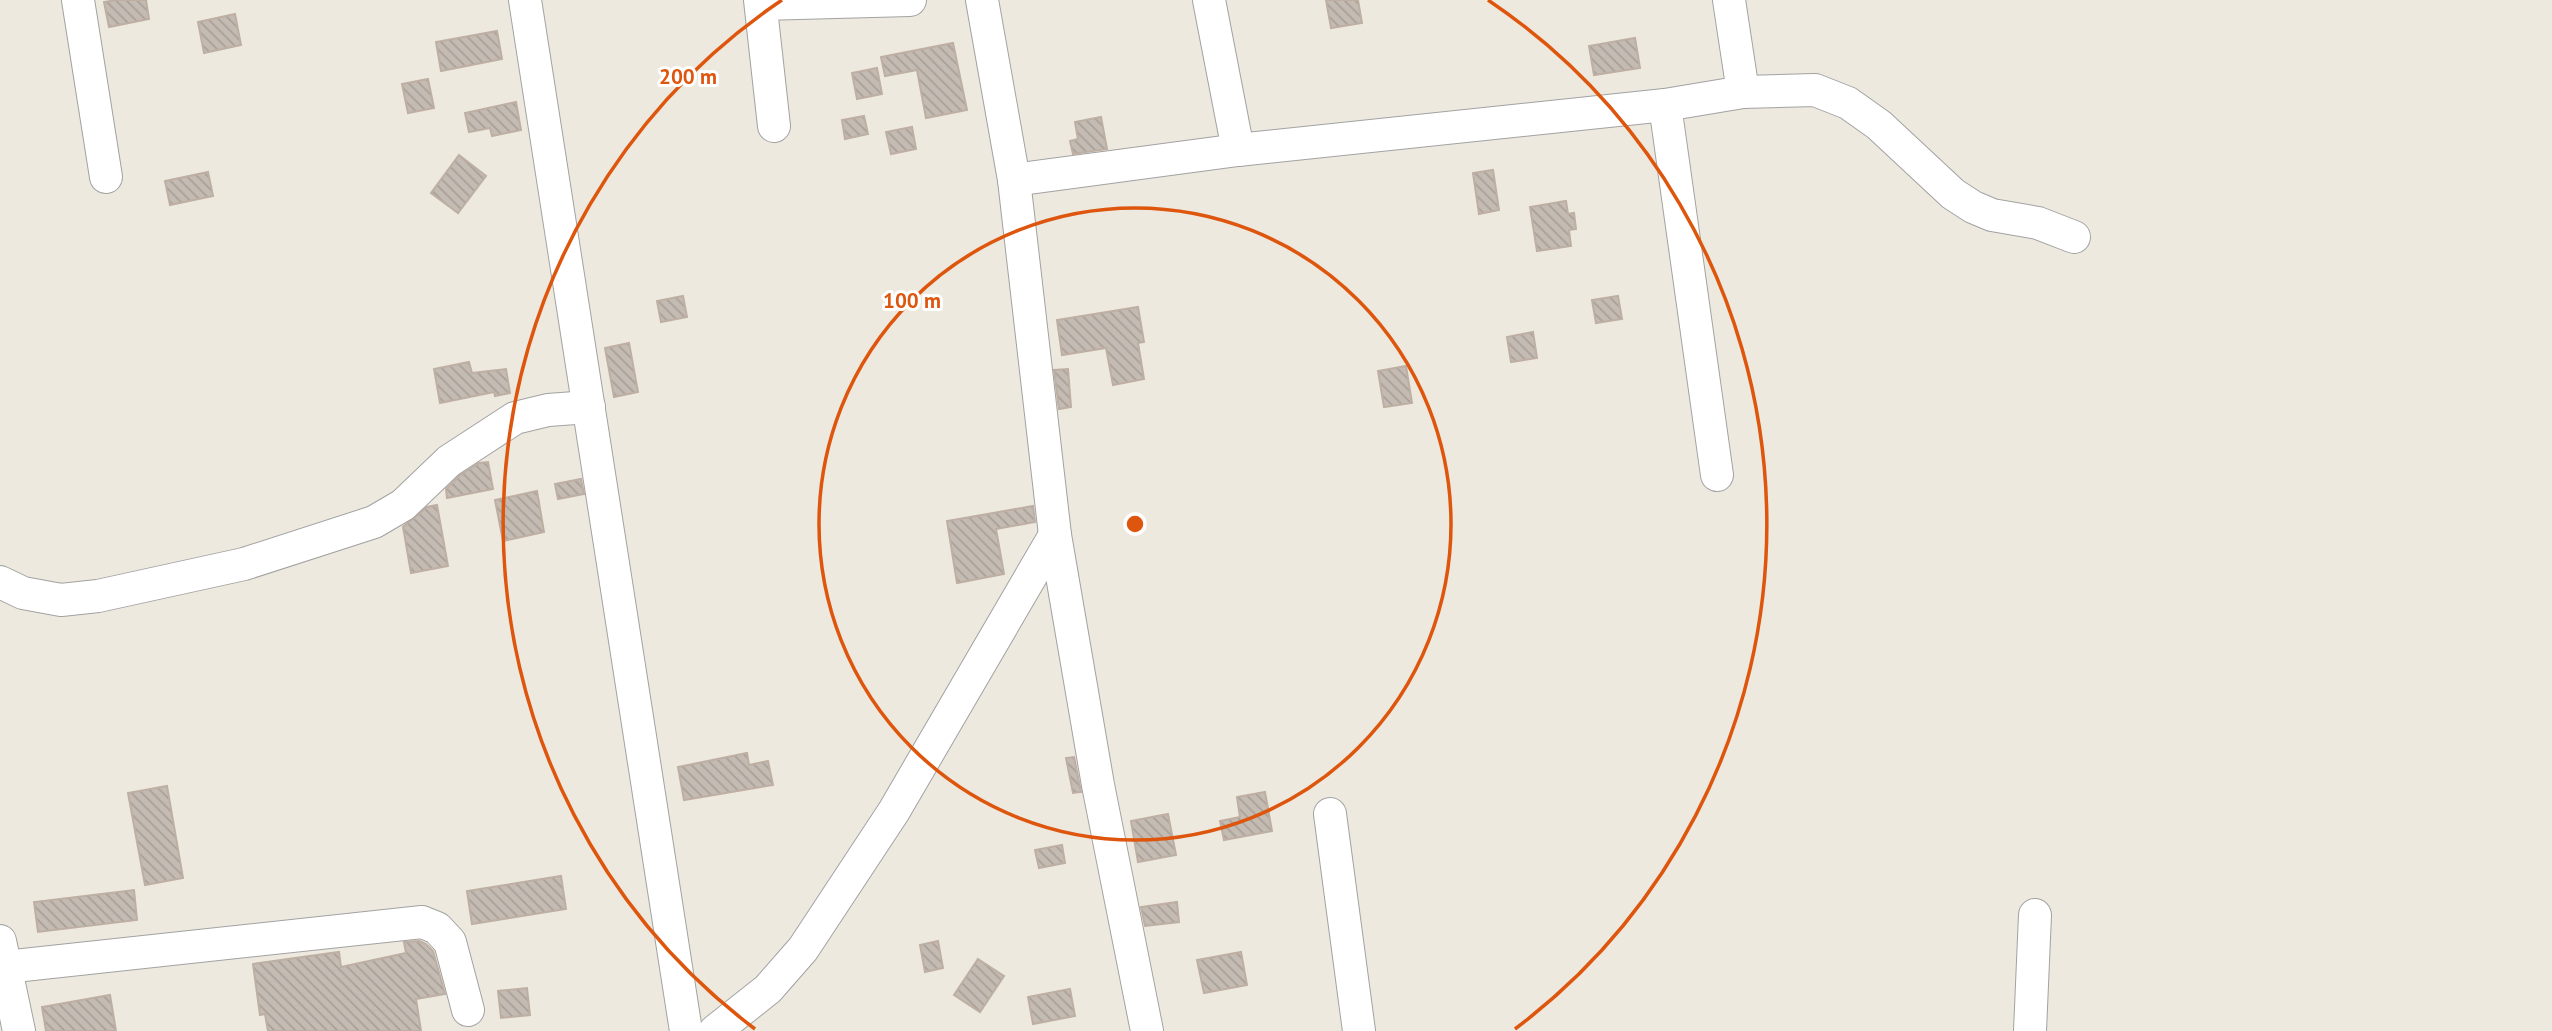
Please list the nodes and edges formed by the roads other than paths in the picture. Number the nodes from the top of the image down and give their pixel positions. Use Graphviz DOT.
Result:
graph roads {
  1 [pos="78,0"];
  2 [pos="525,0"];
  3 [pos="910,0"];
  4 [pos="982,0"];
  5 [pos="1209,0"];
  6 [pos="1729,0"];
  7 [pos="761,2"];
  8 [pos="1743,92"];
  9 [pos="1665,105"];
  10 [pos="774,126"];
  11 [pos="1238,150"];
  12 [pos="106,177"];
  13 [pos="1014,180"];
  14 [pos="2074,237"];
  15 [pos="589,407"];
  16 [pos="1717,474"];
  17 [pos="1055,535"];
  18 [pos="0,582"];
  19 [pos="1330,814"];
  20 [pos="2035,915"];
  21 [pos="3,954"];
  22 [pos="468,1010"];
  23 [pos="19,1031"];
  24 [pos="686,1031"];
  25 [pos="715,1031"];
  26 [pos="1147,1031"];
  27 [pos="1359,1031"];
  28 [pos="2030,1031"];
  1 -- 12 [label="street"];
  2 -- 15 [label="street"];
  3 -- 7 [label="street"];
  4 -- 13 [label="street"];
  5 -- 11 [label="street"];
  6 -- 8 [label="street"];
  7 -- 10 [label="street"];
  8 -- 9 [label="street"];
  8 -- 14 [label="street"];
  9 -- 11 [label="street"];
  9 -- 16 [label="street"];
  11 -- 13 [label="street"];
  13 -- 17 [label="street"];
  15 -- 18 [label="street"];
  15 -- 24 [label="street"];
  17 -- 25 [label="street"];
  17 -- 26 [label="street"];
  19 -- 27 [label="street"];
  20 -- 28 [label="street"];
  21 -- 22 [label="street"];
  21 -- 23 [label="street"];
}
